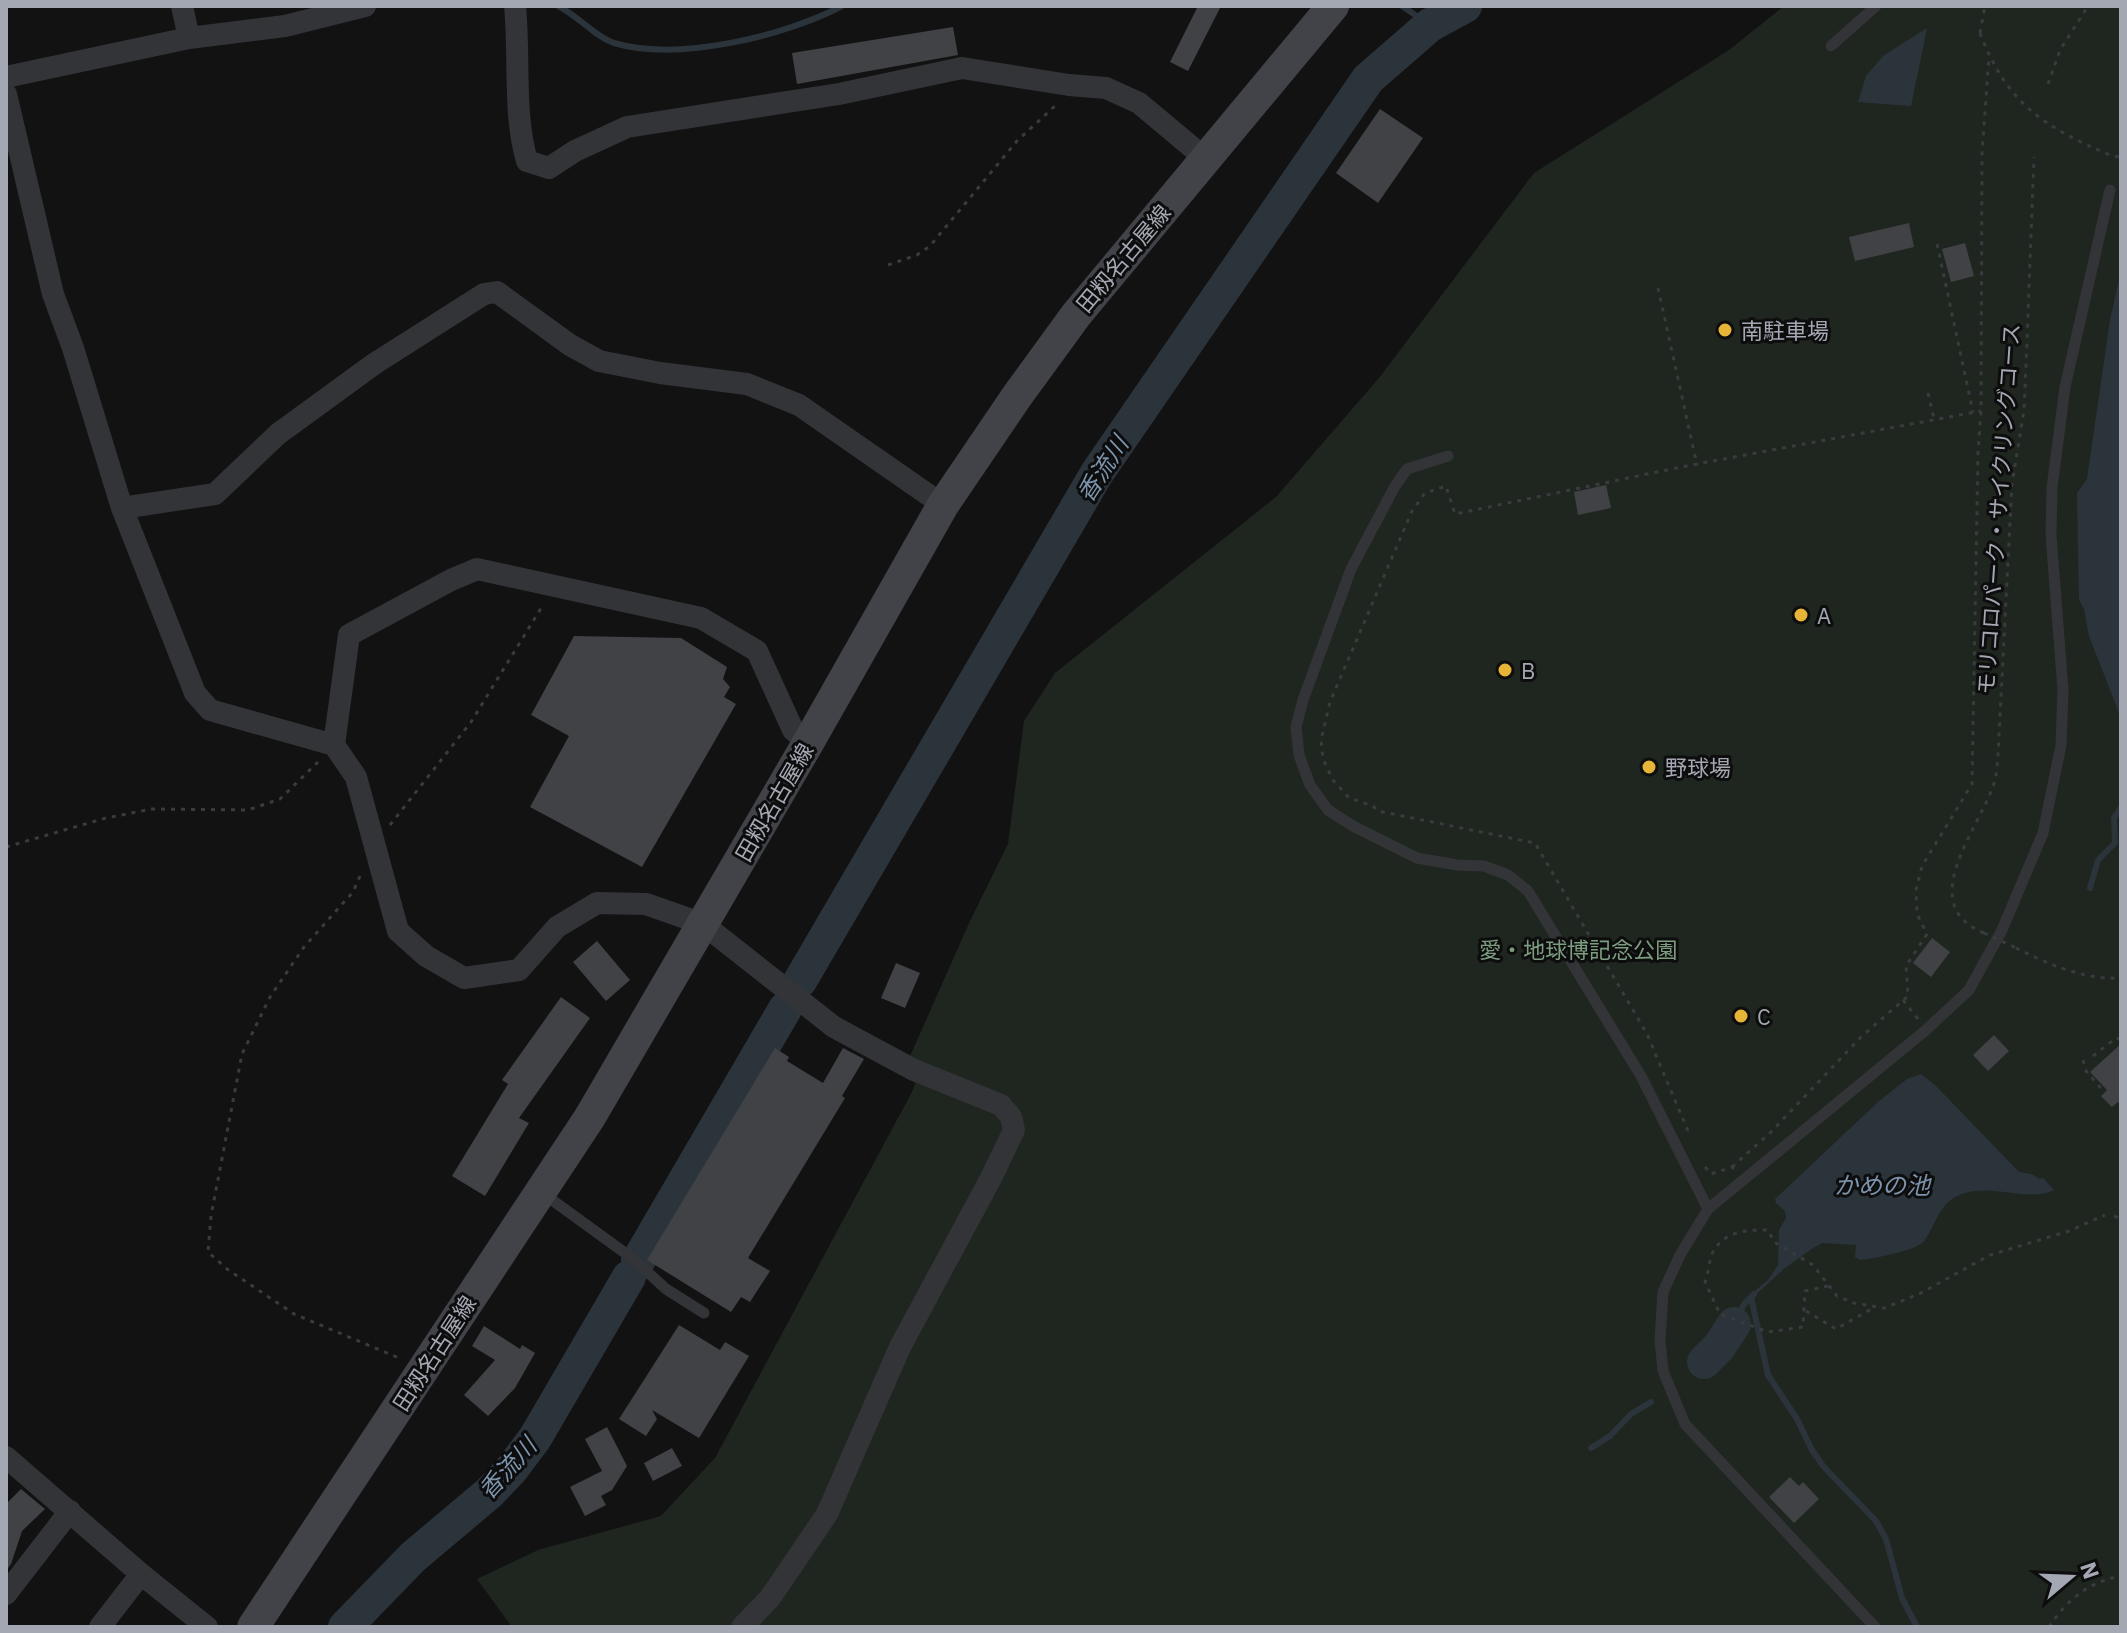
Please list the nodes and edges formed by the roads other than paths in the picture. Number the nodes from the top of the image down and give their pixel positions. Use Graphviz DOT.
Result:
graph roads {
  1 [pos="182,6"];
  2 [pos="365,6"];
  3 [pos="515,6"];
  4 [pos="1333,6"];
  5 [pos="1876,6"];
  6 [pos="189,38"];
  7 [pos="1831,46"];
  8 [pos="6,77"];
  9 [pos="6,94"];
  10 [pos="1206,159"];
  11 [pos="2110,190"];
  12 [pos="1448,456"];
  13 [pos="943,505"];
  14 [pos="122,508"];
  15 [pos="808,743"];
  16 [pos="334,745"];
  17 [pos="703,924"];
  18 [pos="541,1192"];
  19 [pos="1708,1209"];
  20 [pos="704,1313"];
  21 [pos="6,1457"];
  22 [pos="70,1511"];
  23 [pos="141,1574"];
  24 [pos="6,1594"];
  25 [pos="100,1627"];
  26 [pos="207,1627"];
  27 [pos="253,1627"];
  28 [pos="742,1627"];
  29 [pos="1875,1627"];
  1 -- 6 [label="street"];
  2 -- 6 [label="street"];
  3 -- 10 [label="street"];
  4 -- 10 [label="main road, 田籾名古屋線"];
  5 -- 7 [label="lane"];
  6 -- 8 [label="street"];
  9 -- 14 [label="street"];
  10 -- 13 [label="main road, 田籾名古屋線"];
  11 -- 19 [label="lane"];
  12 -- 19 [label="lane"];
  13 -- 14 [label="street"];
  13 -- 15 [label="main road, 田籾名古屋線"];
  14 -- 16 [label="street"];
  15 -- 16 [label="street"];
  15 -- 17 [label="main road, 田籾名古屋線"];
  16 -- 17 [label="street"];
  17 -- 18 [label="main road, 田籾名古屋線"];
  17 -- 28 [label="street"];
  18 -- 20 [label="lane"];
  18 -- 27 [label="main road, 田籾名古屋線"];
  19 -- 29 [label="lane"];
  21 -- 22 [label="street"];
  22 -- 23 [label="street"];
  22 -- 24 [label="street"];
  23 -- 25 [label="street"];
  23 -- 26 [label="street"];
}
